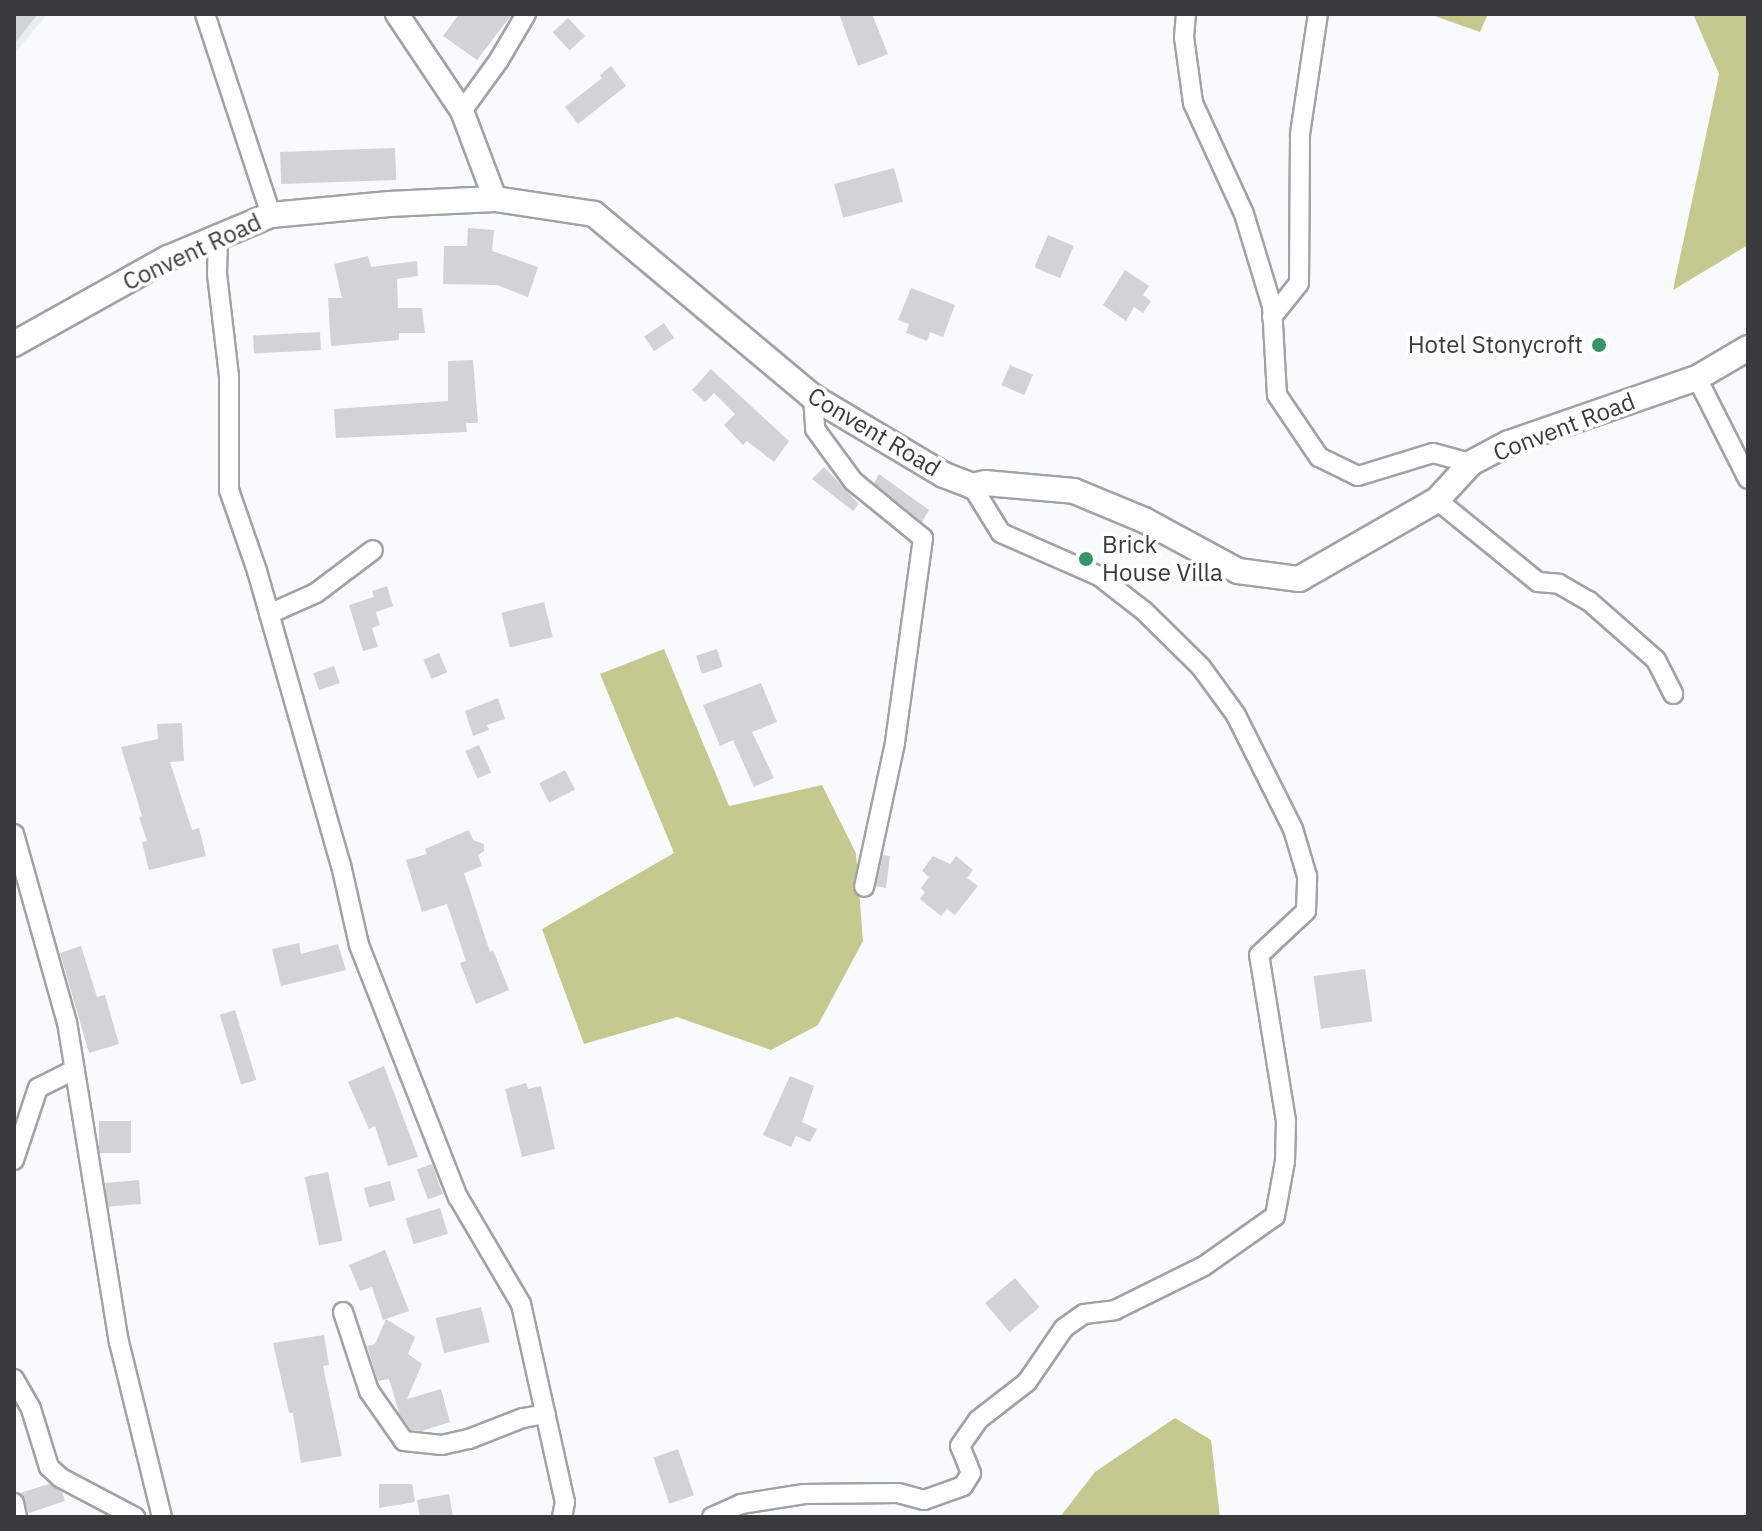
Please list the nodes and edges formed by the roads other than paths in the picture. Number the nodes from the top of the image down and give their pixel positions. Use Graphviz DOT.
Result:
graph roads {
  1 [pos="205,14"];
  2 [pos="397,14"];
  3 [pos="526,14"];
  4 [pos="1186,14"];
  5 [pos="1318,14"];
  6 [pos="462,111"];
  7 [pos="495,199"];
  8 [pos="271,215"];
  9 [pos="218,234"];
  10 [pos="1272,317"];
  11 [pos="14,344"];
  12 [pos="1748,348"];
  13 [pos="1697,378"];
  14 [pos="813,397"];
  15 [pos="1471,463"];
  16 [pos="1748,479"];
  17 [pos="972,486"];
  18 [pos="1437,500"];
  19 [pos="373,550"];
  20 [pos="269,614"];
  21 [pos="1673,694"];
  22 [pos="14,834"];
  23 [pos="21,877"];
  24 [pos="864,887"];
  25 [pos="74,1070"];
  26 [pos="38,1088"];
  27 [pos="14,1099"];
  28 [pos="14,1160"];
  29 [pos="343,1312"];
  30 [pos="14,1379"];
  31 [pos="546,1414"];
  32 [pos="14,1503"];
  33 [pos="563,1509"];
  34 [pos="17,1517"];
  35 [pos="135,1517"];
  36 [pos="162,1517"];
  37 [pos="578,1517"];
  38 [pos="712,1517"];
  1 -- 8 [label="street"];
  2 -- 6 [label="street"];
  3 -- 6 [label="street"];
  4 -- 10 [label="street"];
  5 -- 10 [label="street"];
  6 -- 7 [label="street"];
  7 -- 8 [label="main road, Convent Road"];
  7 -- 14 [label="main road, Convent Road"];
  8 -- 9 [label="main road, Convent Road"];
  9 -- 11 [label="main road, Convent Road"];
  9 -- 20 [label="street"];
  10 -- 15 [label="street"];
  12 -- 13 [label="main road, Convent Road"];
  13 -- 15 [label="main road, Convent Road"];
  13 -- 16 [label="street"];
  14 -- 17 [label="main road, Convent Road"];
  14 -- 24 [label="street"];
  15 -- 18 [label="main road, Convent Road"];
  17 -- 18 [label="main road, Convent Road"];
  17 -- 38 [label="street"];
  18 -- 21 [label="street"];
  19 -- 20 [label="street"];
  20 -- 31 [label="street"];
  22 -- 23 [label="street"];
  23 -- 25 [label="street"];
  25 -- 26 [label="street"];
  25 -- 36 [label="street"];
  26 -- 27 [label="street"];
  26 -- 28 [label="street"];
  29 -- 31 [label="street"];
  30 -- 35 [label="street"];
  31 -- 33 [label="street"];
  32 -- 34 [label="street"];
  33 -- 37 [label="street"];
}
